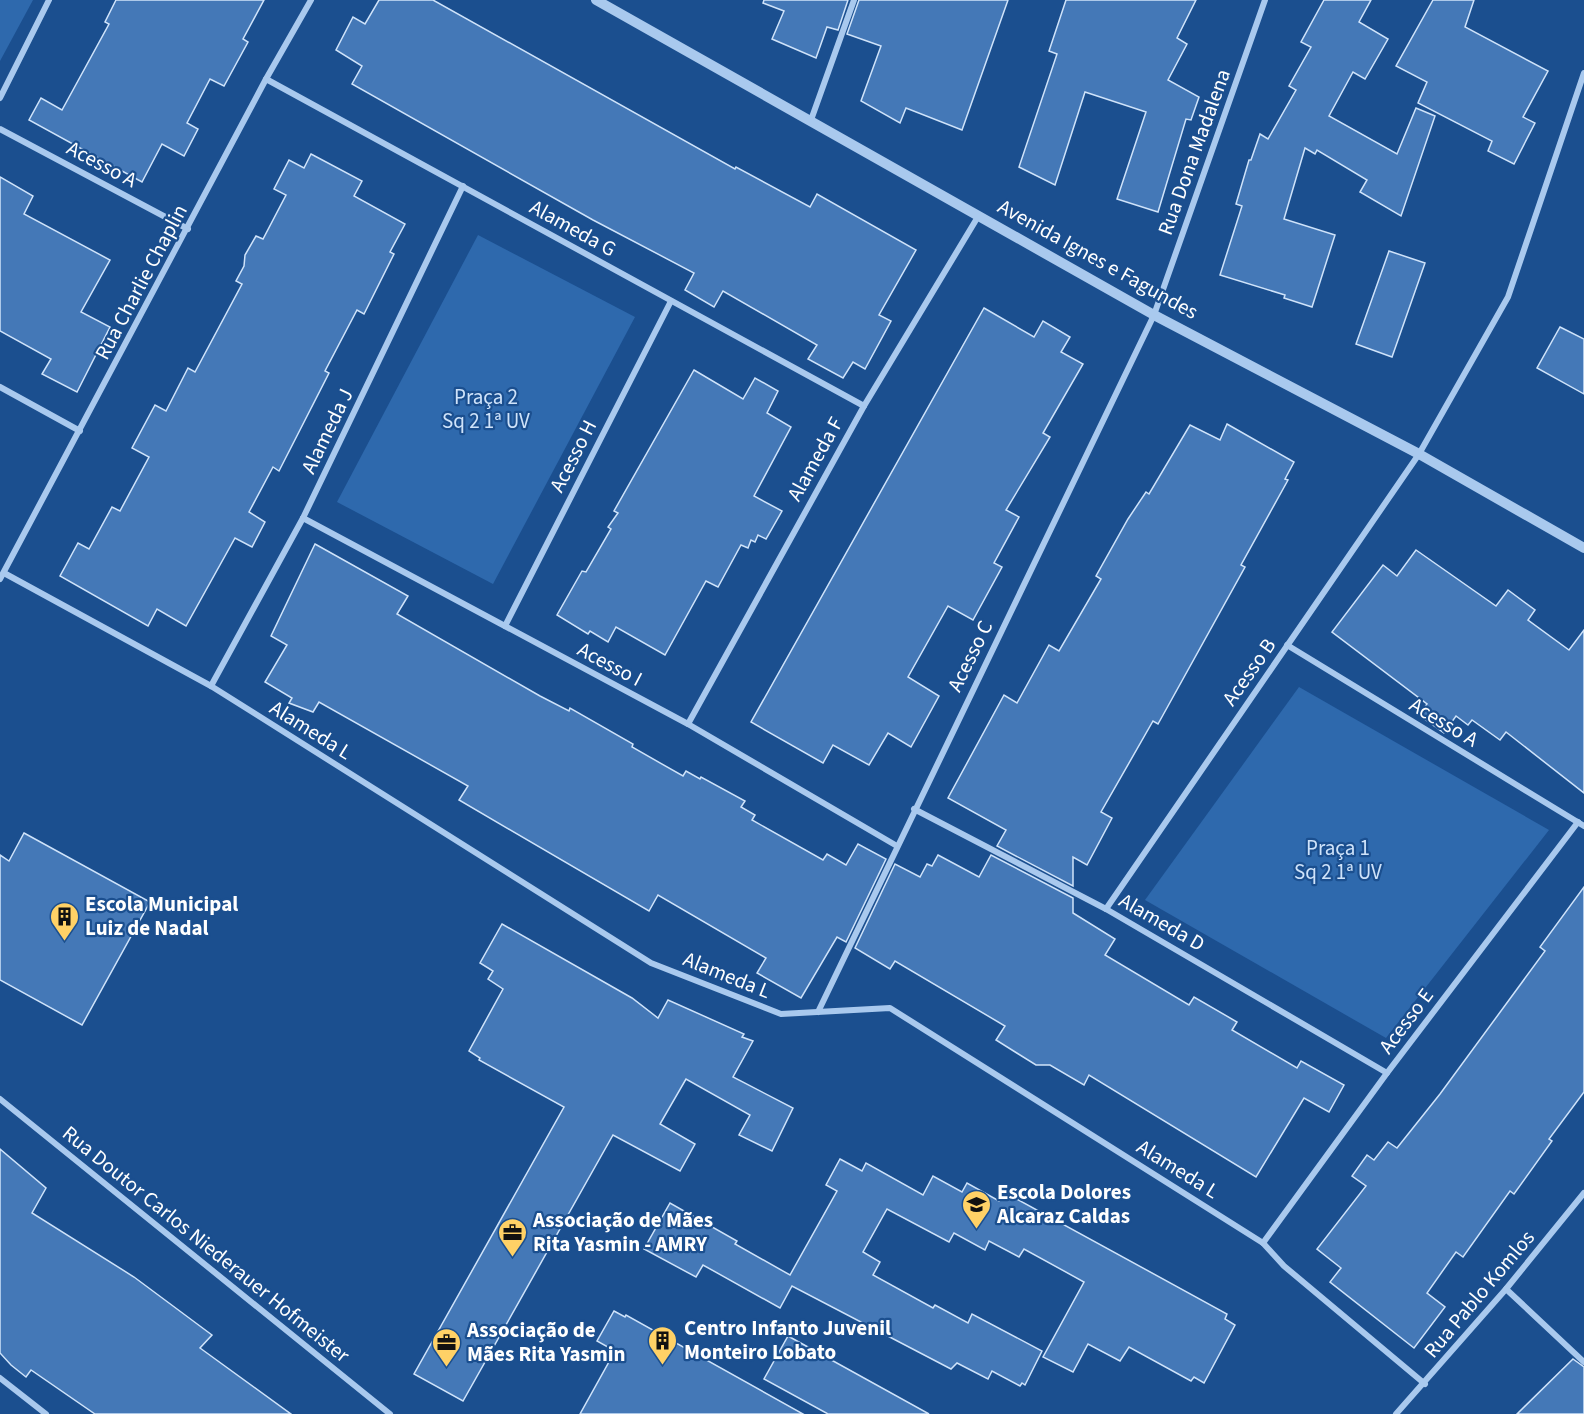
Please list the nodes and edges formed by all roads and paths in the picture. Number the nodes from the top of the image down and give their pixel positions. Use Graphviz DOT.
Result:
graph roads {
  1 [pos="49,0"];
  2 [pos="312,0"];
  3 [pos="596,0"];
  4 [pos="854,0"];
  5 [pos="1266,0"];
  6 [pos="1584,73"];
  7 [pos="266,79"];
  8 [pos="0,98"];
  9 [pos="811,120"];
  10 [pos="0,129"];
  11 [pos="463,186"];
  12 [pos="980,215"];
  13 [pos="188,229"];
  14 [pos="671,300"];
  15 [pos="1154,315"];
  16 [pos="0,387"];
  17 [pos="864,406"];
  18 [pos="80,431"];
  19 [pos="1419,454"];
  20 [pos="303,518"];
  21 [pos="1584,548"];
  22 [pos="2,576"];
  23 [pos="505,626"];
  24 [pos="1287,645"];
  25 [pos="211,686"];
  26 [pos="688,724"];
  27 [pos="914,809"];
  28 [pos="1581,824"];
  29 [pos="897,846"];
  30 [pos="1106,909"];
  31 [pos="818,1012"];
  32 [pos="1387,1073"];
  33 [pos="0,1099"];
  34 [pos="1584,1193"];
  35 [pos="1263,1243"];
  36 [pos="1506,1289"];
  37 [pos="1584,1362"];
  38 [pos="0,1378"];
  39 [pos="1425,1384"];
  40 [pos="46,1414"];
  41 [pos="390,1414"];
  42 [pos="1396,1414"];
  1 -- 8 [label="street"];
  2 -- 7 [label="street, Rua Charlie Chaplin"];
  3 -- 9 [label="street, Avenida Ignes e Fagundes"];
  4 -- 9 [label="street"];
  5 -- 15 [label="street, Rua Dona Madalena"];
  6 -- 19 [label="street, Acesso B"];
  7 -- 11 [label="street, Alameda G"];
  7 -- 13 [label="street, Rua Charlie Chaplin"];
  9 -- 12 [label="street, Avenida Ignes e Fagundes"];
  10 -- 13 [label="street, Acesso A"];
  11 -- 14 [label="street, Alameda G"];
  11 -- 20 [label="street, Alameda J"];
  12 -- 15 [label="street, Avenida Ignes e Fagundes"];
  12 -- 17 [label="street, Alameda F"];
  13 -- 18 [label="street, Rua Charlie Chaplin"];
  14 -- 17 [label="street, Alameda G"];
  14 -- 23 [label="street, Acesso H"];
  15 -- 19 [label="street, Avenida Ignes e Fagundes"];
  15 -- 27 [label="street, Acesso C"];
  16 -- 18 [label="street"];
  17 -- 26 [label="street, Alameda F"];
  18 -- 22 [label="street, Rua Charlie Chaplin"];
  19 -- 21 [label="street, Avenida Ignes e Fagundes"];
  19 -- 24 [label="street, Acesso B"];
  20 -- 23 [label="street, Acesso I"];
  20 -- 25 [label="street, Alameda J"];
  22 -- 25 [label="street, Alameda L"];
  23 -- 26 [label="street, Acesso I"];
  24 -- 28 [label="street, Acesso A"];
  24 -- 30 [label="street, Acesso B"];
  25 -- 31 [label="street, Alameda L"];
  26 -- 29 [label="street, Acesso I"];
  27 -- 29 [label="street, Acesso C"];
  27 -- 30 [label="street, Alameda D"];
  28 -- 32 [label="street, Acesso E"];
  29 -- 31 [label="street, Acesso C"];
  30 -- 32 [label="street, Alameda D"];
  31 -- 35 [label="street, Alameda L"];
  32 -- 35 [label="street, Acesso E"];
  33 -- 41 [label="street, Rua Doutor Carlos Niederauer Hofmeister"];
  34 -- 36 [label="street, Rua Pablo Komlos"];
  35 -- 39 [label="street, Alameda L"];
  36 -- 37 [label="street"];
  36 -- 39 [label="street, Rua Pablo Komlos"];
  38 -- 40 [label="street"];
  39 -- 42 [label="street, Rua Pablo Komlos"];
}
